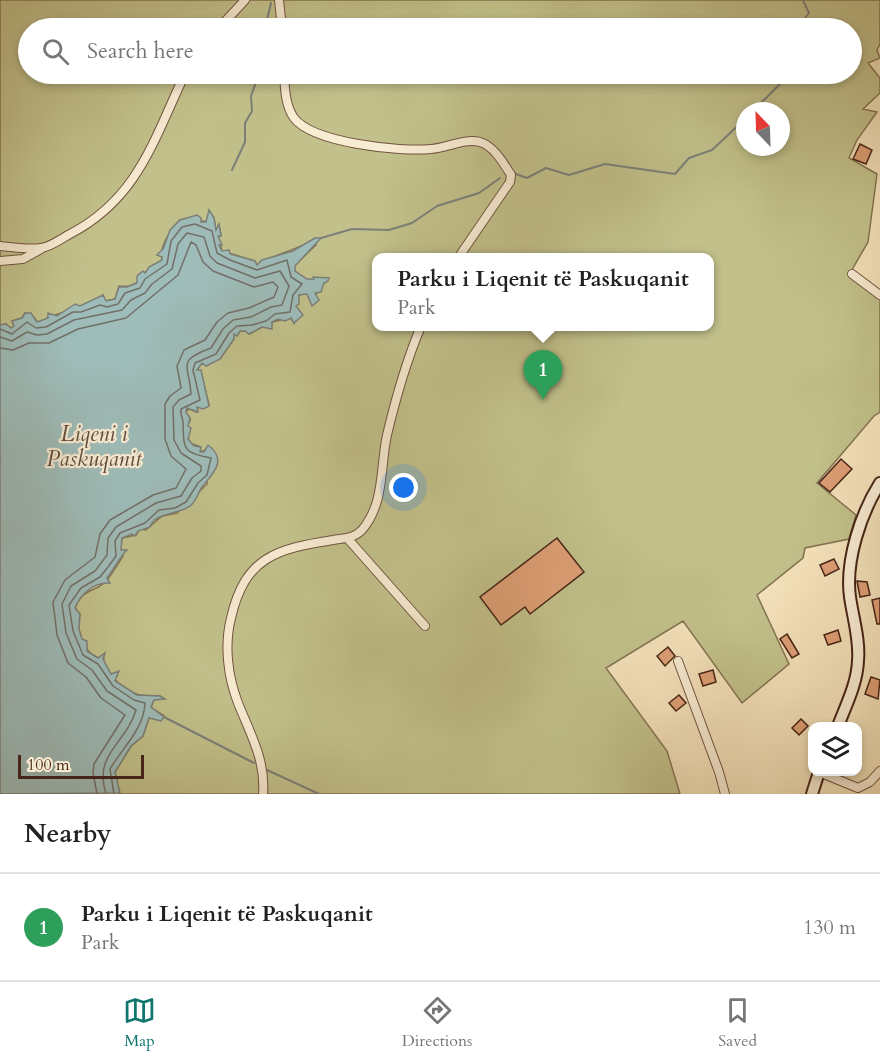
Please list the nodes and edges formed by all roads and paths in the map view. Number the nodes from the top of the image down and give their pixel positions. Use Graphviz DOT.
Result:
graph roads {
  1 [pos="245,0"];
  2 [pos="279,0"];
  3 [pos="228,18"];
  4 [pos="281,18"];
  5 [pos="181,84"];
  6 [pos="285,84"];
  7 [pos="0,246"];
  8 [pos="43,248"];
  9 [pos="461,253"];
  10 [pos="0,261"];
  11 [pos="852,274"];
  12 [pos="880,295"];
  13 [pos="419,331"];
  14 [pos="880,483"];
  15 [pos="348,539"];
  16 [pos="425,626"];
  17 [pos="678,661"];
  18 [pos="840,722"];
  19 [pos="880,771"];
  20 [pos="818,776"];
  21 [pos="829,776"];
  22 [pos="263,794"];
  23 [pos="725,794"];
  24 [pos="812,794"];
  1 -- 3 [label="street"];
  2 -- 4 [label="street"];
  5 -- 8 [label="street"];
  6 -- 9 [label="street"];
  7 -- 8 [label="street"];
  8 -- 10 [label="street"];
  11 -- 12 [label="street"];
  13 -- 15 [label="street"];
  14 -- 18 [label="street"];
  15 -- 16 [label="street"];
  15 -- 22 [label="street"];
  17 -- 23 [label="street"];
  19 -- 21 [label="street"];
  20 -- 24 [label="street"];
}
